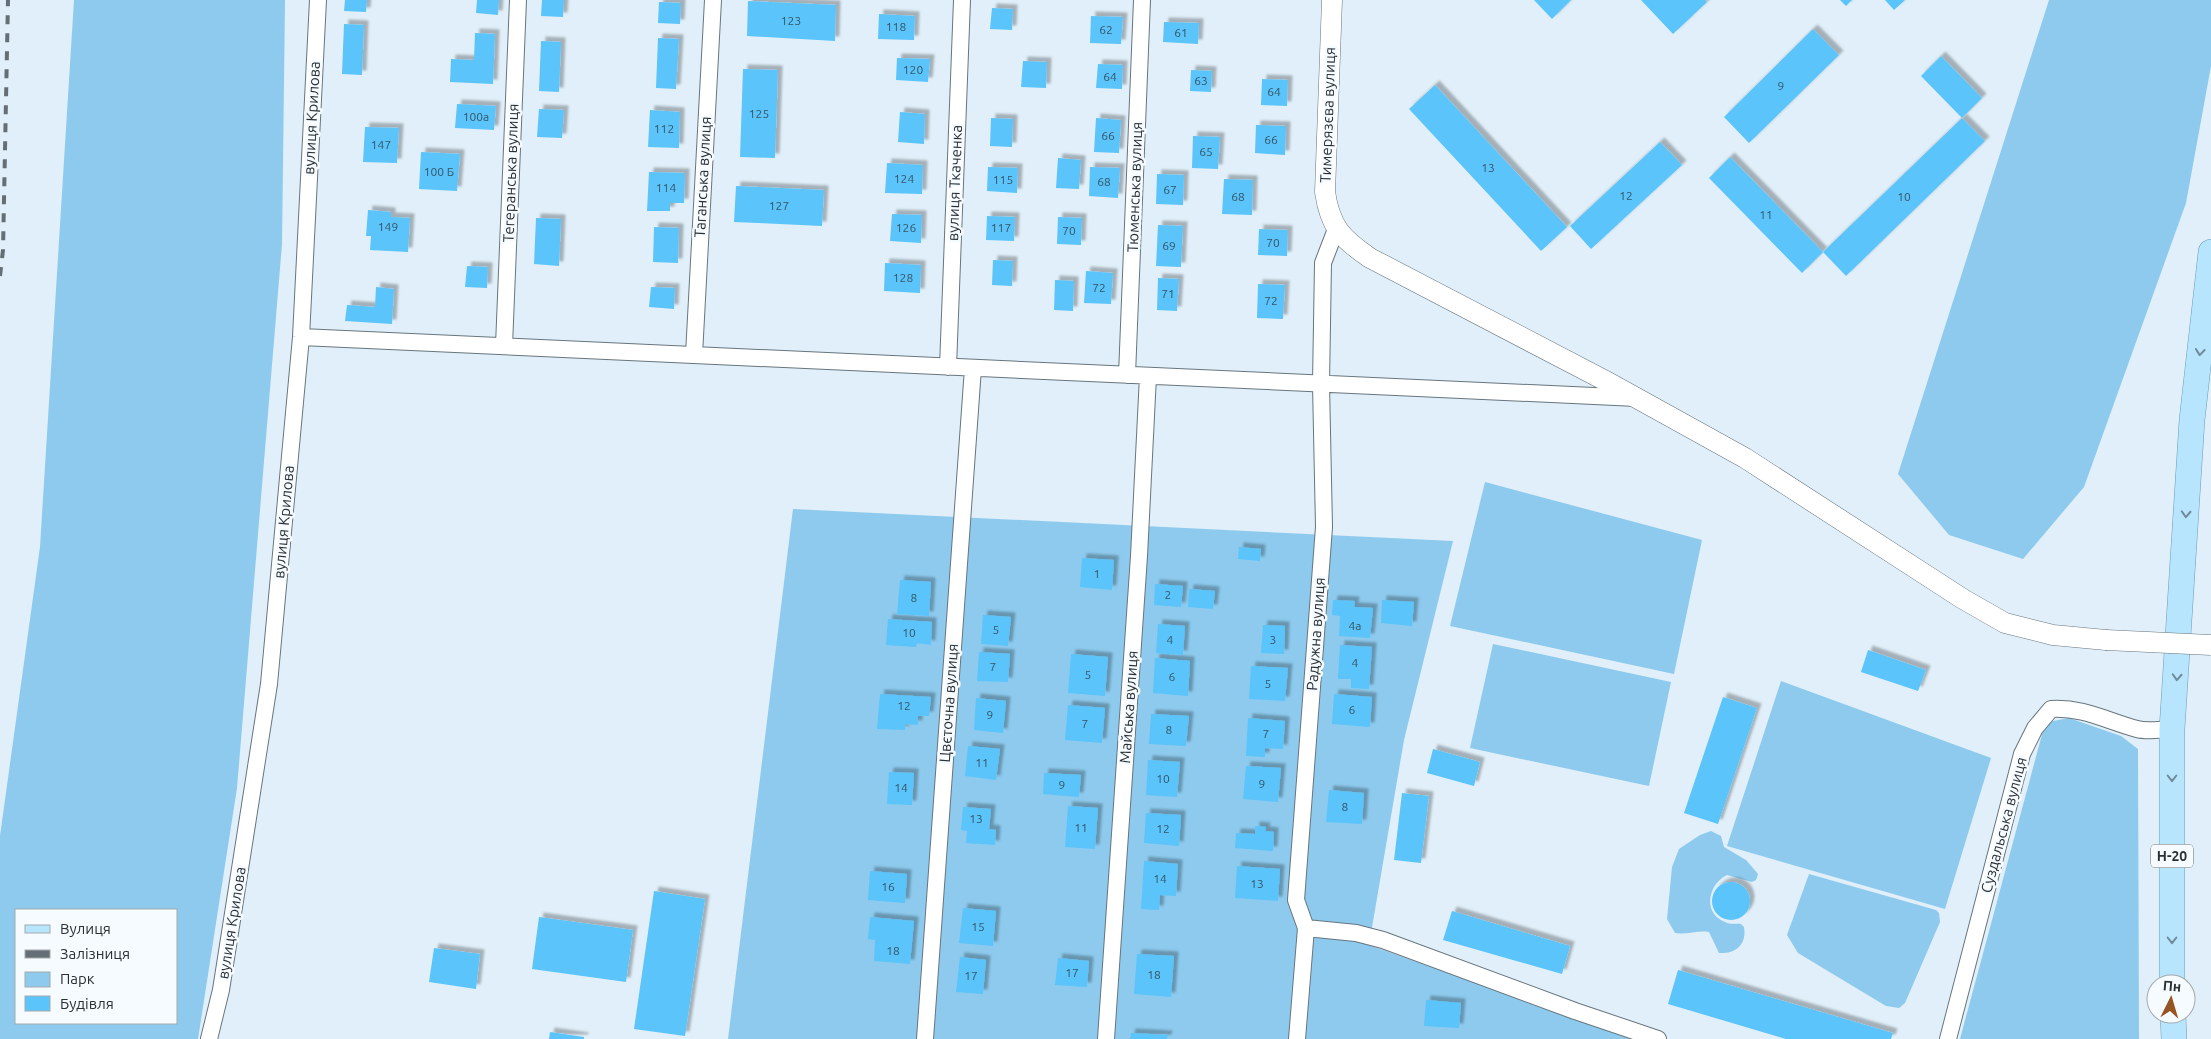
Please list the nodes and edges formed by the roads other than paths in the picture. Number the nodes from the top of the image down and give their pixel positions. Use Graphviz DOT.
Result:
graph roads {
  1 [pos="318,0"];
  2 [pos="518,0"];
  3 [pos="713,0"];
  4 [pos="962,0"];
  5 [pos="1142,0"];
  6 [pos="1332,0"];
  7 [pos="1336,229"];
  8 [pos="2211,252"];
  9 [pos="301,337"];
  10 [pos="504,346"];
  11 [pos="694,355"];
  12 [pos="948,367"];
  13 [pos="973,368"];
  14 [pos="1127,375"];
  15 [pos="1148,376"];
  16 [pos="1321,384"];
  17 [pos="1637,398"];
  18 [pos="2211,645"];
  19 [pos="2172,729"];
  20 [pos="1306,928"];
  21 [pos="2172,974"];
  22 [pos="2173,1024"];
  23 [pos="209,1039"];
  24 [pos="925,1039"];
  25 [pos="1106,1039"];
  26 [pos="1298,1039"];
  27 [pos="1658,1039"];
  28 [pos="1948,1039"];
  29 [pos="2174,1039"];
  1 -- 9 [label="street, вулиця Крилова"];
  2 -- 10 [label="street, Тегеранська вулиця"];
  3 -- 11 [label="street, Таганська вулиця"];
  4 -- 12 [label="street, вулиця Ткаченка"];
  5 -- 14 [label="street, Тюменська вулиця"];
  6 -- 7 [label="street, Тимерязєва вулиця"];
  7 -- 16 [label="street, Радужна вулиця"];
  7 -- 17 [label="street"];
  8 -- 19 [label="main road, Н-20, one-way"];
  9 -- 10 [label="street"];
  9 -- 23 [label="street, вулиця Крилова"];
  10 -- 11 [label="street"];
  11 -- 12 [label="street"];
  12 -- 13 [label="street"];
  13 -- 14 [label="street"];
  13 -- 24 [label="street, Цвєточна вулиця"];
  14 -- 15 [label="street"];
  15 -- 16 [label="street"];
  15 -- 25 [label="street, Майська вулиця"];
  16 -- 17 [label="street"];
  16 -- 20 [label="street, Радужна вулиця"];
  17 -- 18 [label="street, bridge"];
  19 -- 21 [label="main road, Н-20, one-way"];
  19 -- 28 [label="street, Суздальська вулиця"];
  20 -- 26 [label="street, Радужна вулиця"];
  20 -- 27 [label="street"];
  22 -- 29 [label="main road"];
}
